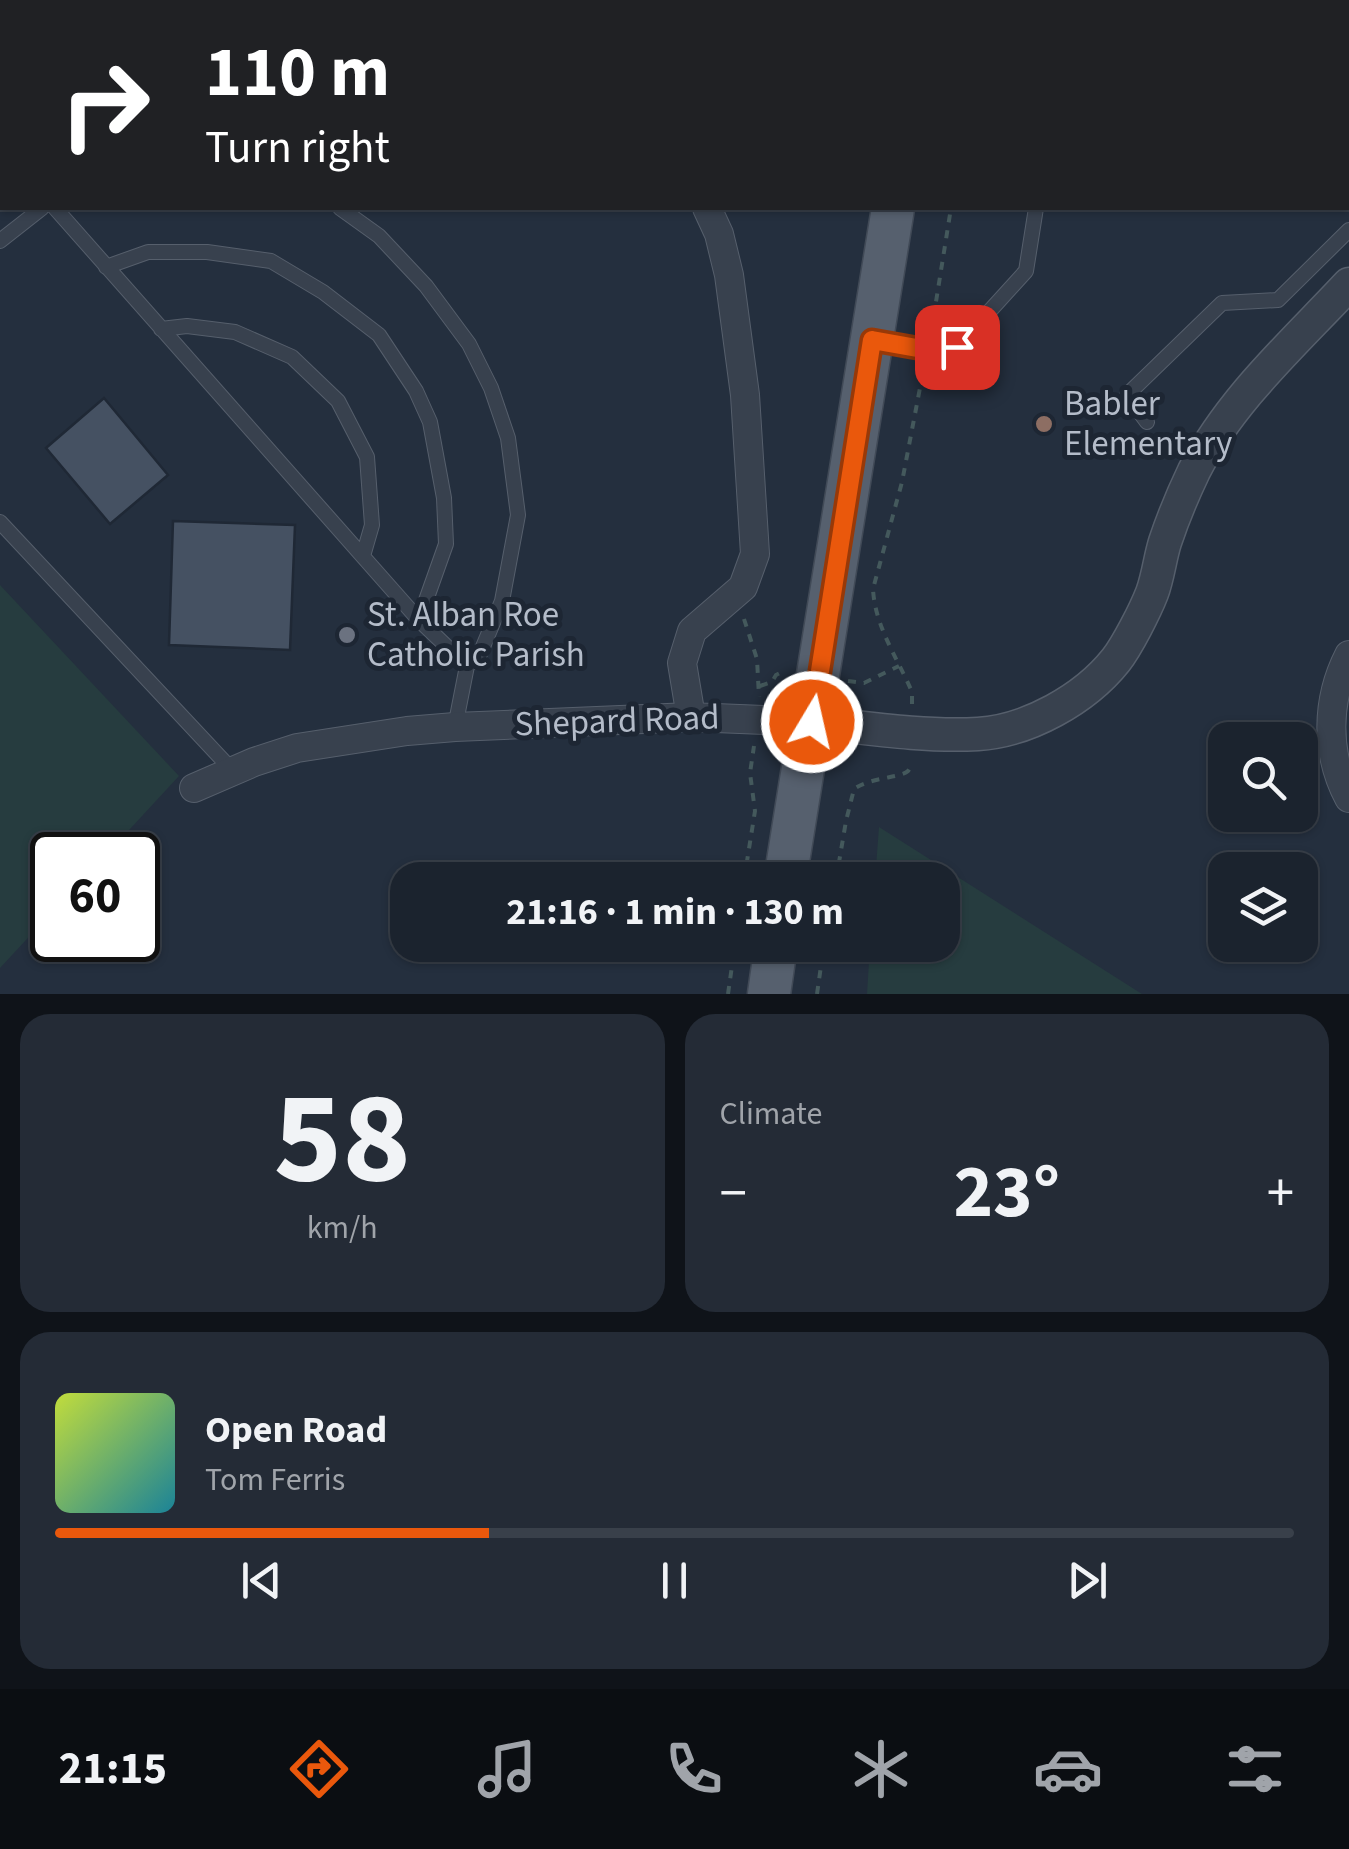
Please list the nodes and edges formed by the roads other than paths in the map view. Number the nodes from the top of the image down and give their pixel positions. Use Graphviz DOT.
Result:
graph roads {
  1 [pos="40,210"];
  2 [pos="56,210"];
  3 [pos="343,210"];
  4 [pos="708,210"];
  5 [pos="893,210"];
  6 [pos="1036,210"];
  7 [pos="1349,230"];
  8 [pos="0,242"];
  9 [pos="106,266"];
  10 [pos="1349,284"];
  11 [pos="161,329"];
  12 [pos="872,340"];
  13 [pos="1147,422"];
  14 [pos="0,522"];
  15 [pos="363,556"];
  16 [pos="419,620"];
  17 [pos="1349,655"];
  18 [pos="467,666"];
  19 [pos="691,717"];
  20 [pos="812,722"];
  21 [pos="455,727"];
  22 [pos="233,771"];
  23 [pos="194,788"];
  24 [pos="1349,798"];
  25 [pos="787,862"];
  26 [pos="774,962"];
  27 [pos="769,994"];
  1 -- 8 [label="lane"];
  2 -- 9 [label="lane"];
  3 -- 18 [label="lane"];
  4 -- 19 [label="street"];
  5 -- 12 [label="main road"];
  6 -- 12 [label="lane"];
  7 -- 13 [label="lane"];
  9 -- 11 [label="lane"];
  9 -- 16 [label="lane"];
  10 -- 20 [label="street, Shepard Road"];
  11 -- 15 [label="lane"];
  11 -- 15 [label="lane"];
  12 -- 20 [label="main road"];
  14 -- 22 [label="lane"];
  15 -- 16 [label="lane"];
  16 -- 18 [label="lane"];
  17 -- 24 [label="street"];
  18 -- 21 [label="lane"];
  19 -- 20 [label="street, Shepard Road"];
  19 -- 21 [label="street, Shepard Road"];
  20 -- 25 [label="main road"];
  21 -- 22 [label="street, Shepard Road"];
  22 -- 23 [label="street, Shepard Road"];
  26 -- 27 [label="main road"];
}
